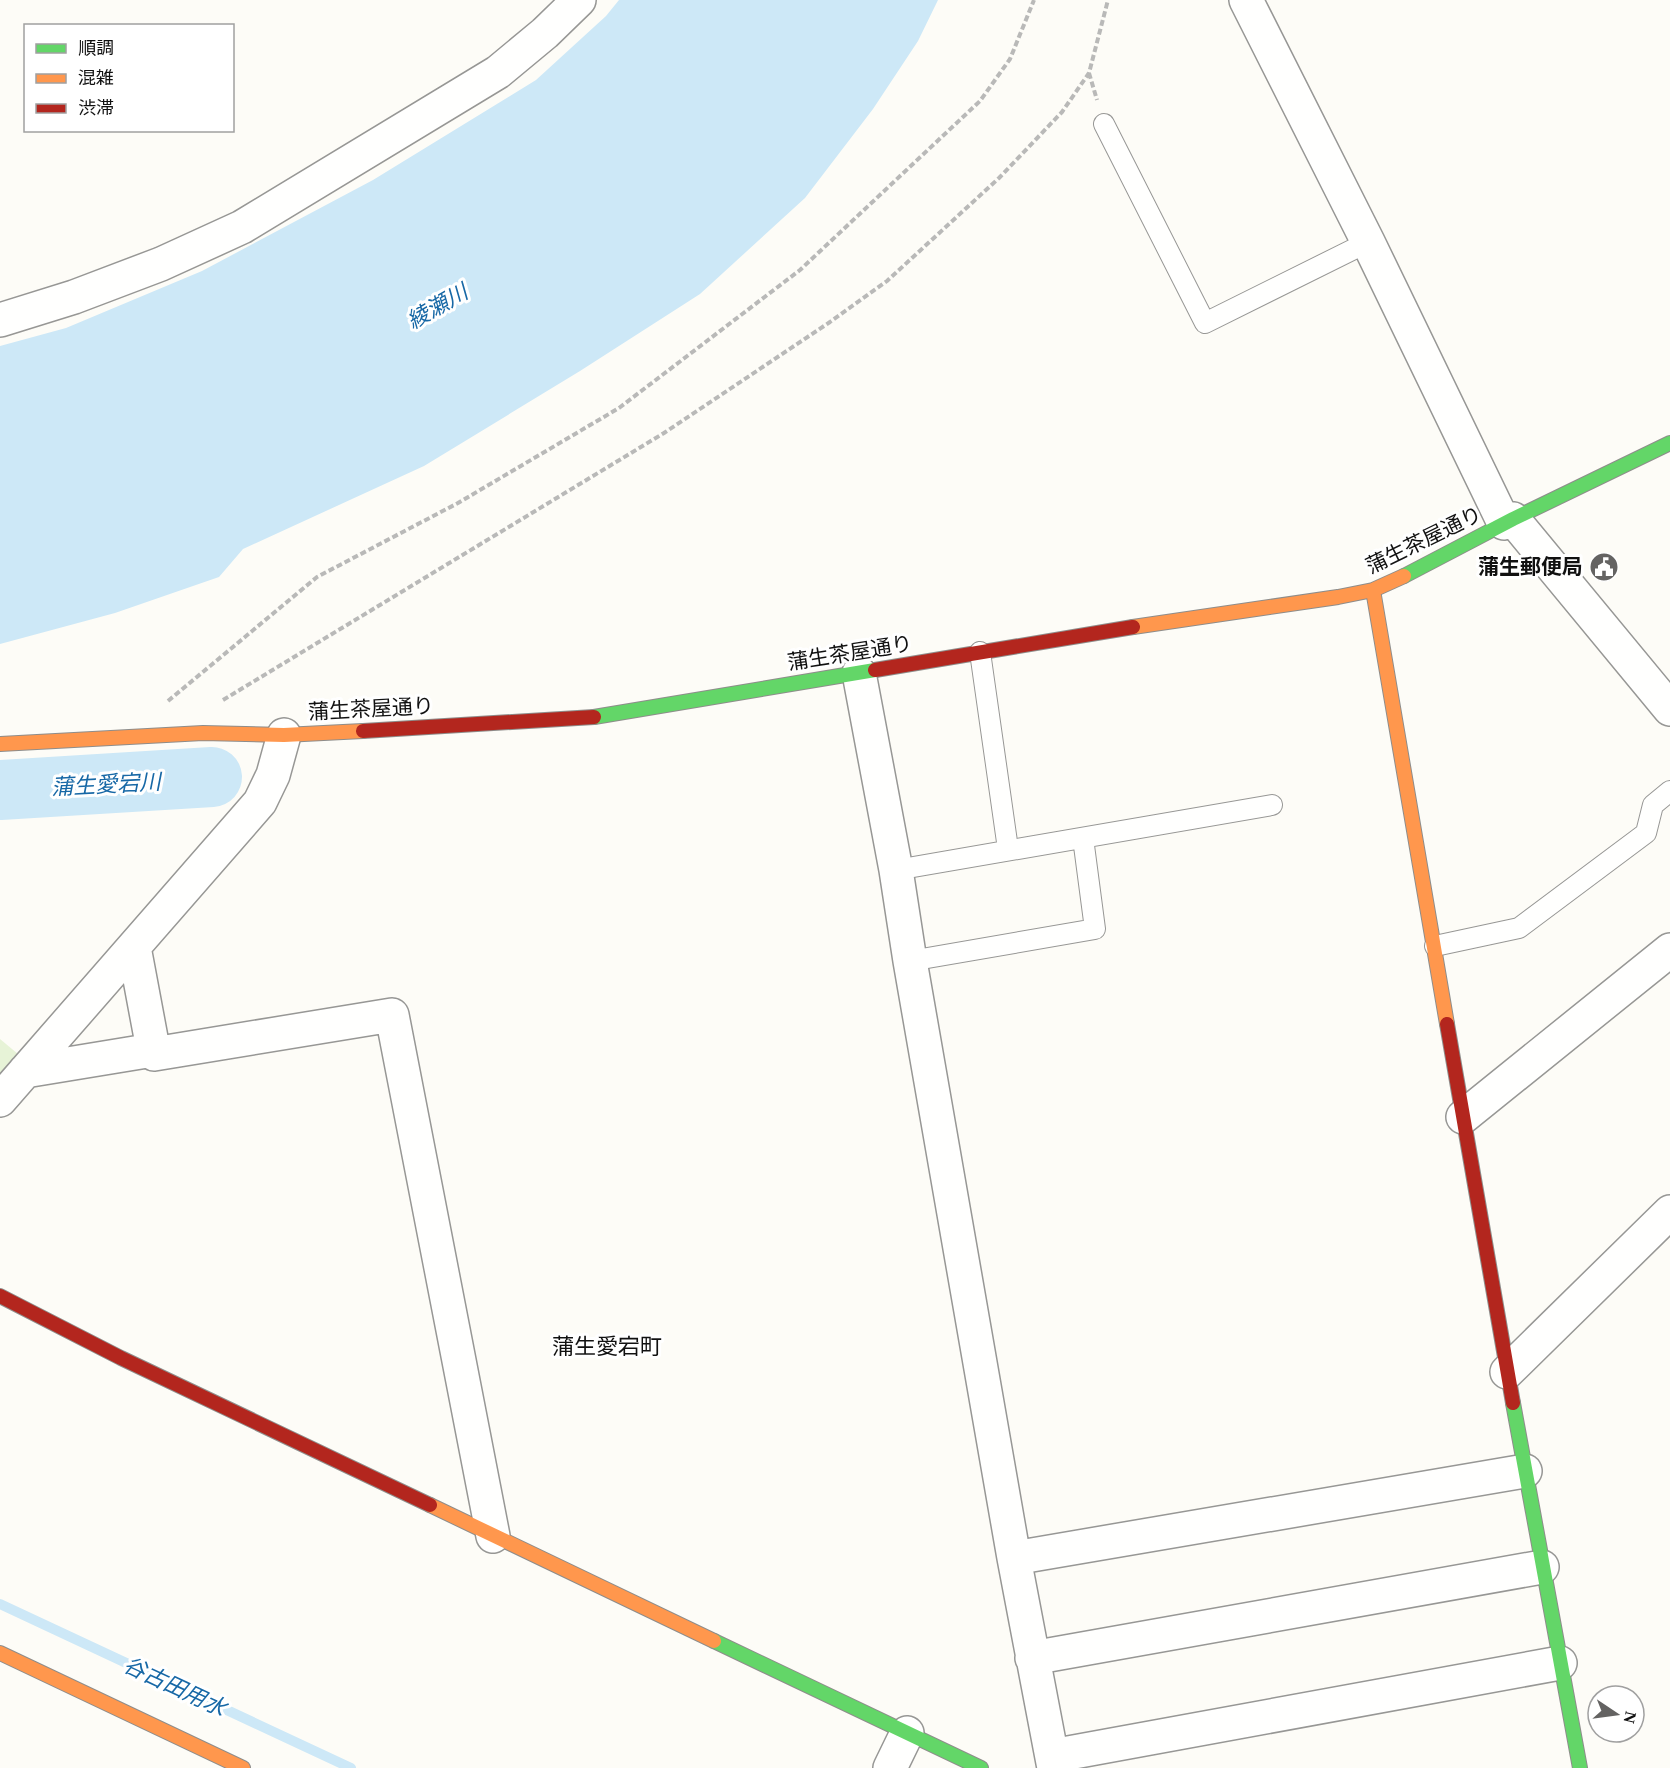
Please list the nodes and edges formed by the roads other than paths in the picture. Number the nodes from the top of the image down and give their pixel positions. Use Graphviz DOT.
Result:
graph roads {
  1 [pos="579,0"];
  2 [pos="1246,0"];
  3 [pos="1104,124"];
  4 [pos="1368,242"];
  5 [pos="0,320"];
  6 [pos="1670,443"];
  7 [pos="1508,521"];
  8 [pos="1373,591"];
  9 [pos="980,652"];
  10 [pos="859,673"];
  11 [pos="1670,709"];
  12 [pos="284,735"];
  13 [pos="0,744"];
  14 [pos="1670,791"];
  15 [pos="1272,805"];
  16 [pos="1083,838"];
  17 [pos="1008,849"];
  18 [pos="896,870"];
  19 [pos="1435,946"];
  20 [pos="134,947"];
  21 [pos="1670,950"];
  22 [pos="910,961"];
  23 [pos="153,1050"];
  24 [pos="25,1071"];
  25 [pos="0,1100"];
  26 [pos="1463,1117"];
  27 [pos="1670,1212"];
  28 [pos="0,1296"];
  29 [pos="1507,1372"];
  30 [pos="1525,1471"];
  31 [pos="493,1536"];
  32 [pos="1014,1558"];
  33 [pos="1542,1567"];
  34 [pos="0,1653"];
  35 [pos="1032,1658"];
  36 [pos="1560,1663"];
  37 [pos="907,1733"];
  38 [pos="1053,1762"];
  39 [pos="243,1768"];
  40 [pos="890,1768"];
  41 [pos="981,1768"];
  42 [pos="1580,1768"];
  1 -- 5 [label="street"];
  2 -- 4 [label="street"];
  3 -- 4 [label="lane"];
  4 -- 7 [label="street"];
  6 -- 7 [label="street, 蒲生茶屋通り"];
  7 -- 8 [label="street, 蒲生茶屋通り"];
  7 -- 11 [label="street"];
  8 -- 9 [label="street, 蒲生茶屋通り"];
  8 -- 19 [label="street"];
  9 -- 10 [label="street, 蒲生茶屋通り"];
  9 -- 17 [label="lane"];
  10 -- 12 [label="street, 蒲生茶屋通り"];
  10 -- 18 [label="street"];
  12 -- 13 [label="street, 蒲生茶屋通り"];
  12 -- 20 [label="street"];
  14 -- 19 [label="lane"];
  15 -- 16 [label="lane"];
  16 -- 17 [label="lane"];
  16 -- 22 [label="lane"];
  17 -- 18 [label="lane"];
  18 -- 22 [label="street"];
  19 -- 26 [label="street"];
  20 -- 23 [label="street"];
  20 -- 24 [label="street"];
  21 -- 26 [label="street"];
  22 -- 32 [label="street"];
  23 -- 24 [label="street"];
  23 -- 31 [label="street"];
  24 -- 25 [label="street"];
  26 -- 29 [label="street"];
  27 -- 29 [label="street"];
  28 -- 31 [label="street"];
  29 -- 30 [label="street"];
  30 -- 32 [label="street"];
  30 -- 33 [label="street"];
  31 -- 37 [label="street"];
  32 -- 35 [label="street"];
  33 -- 35 [label="street"];
  33 -- 36 [label="street"];
  34 -- 39 [label="street"];
  35 -- 38 [label="street"];
  36 -- 38 [label="street"];
  36 -- 42 [label="street"];
  37 -- 40 [label="street"];
  37 -- 41 [label="street"];
}
